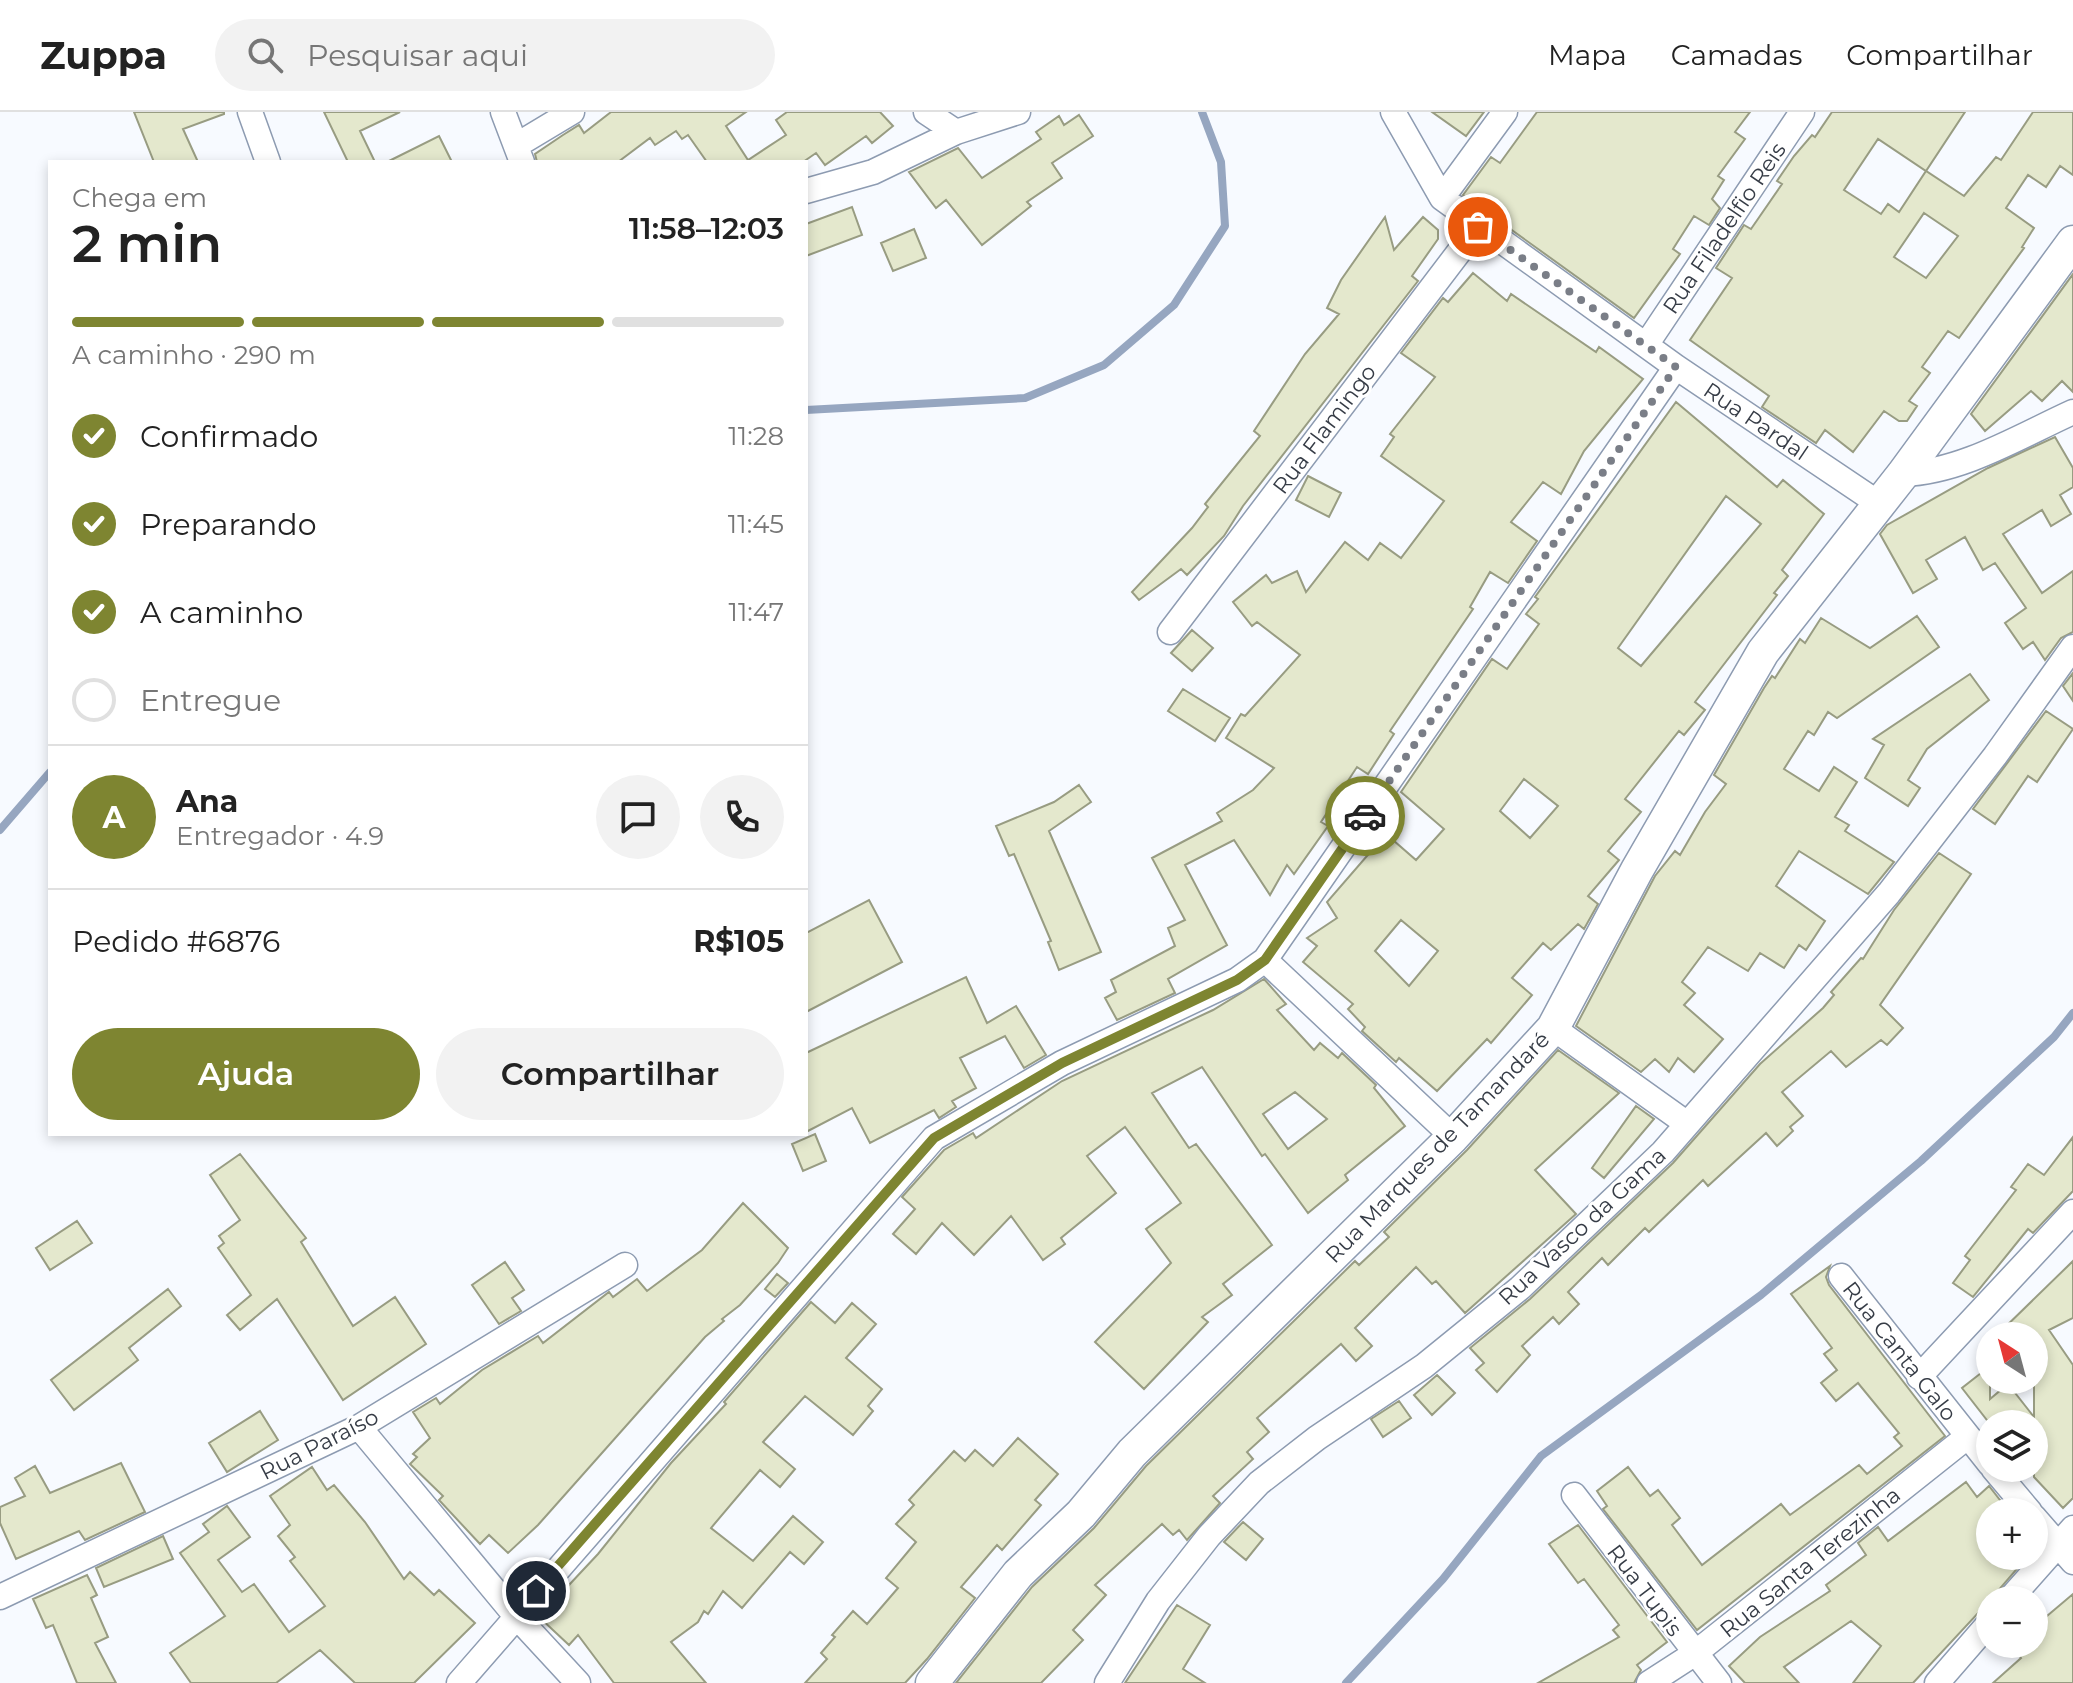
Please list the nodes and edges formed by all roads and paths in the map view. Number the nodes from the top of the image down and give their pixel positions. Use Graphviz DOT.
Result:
graph roads {
  1 [pos="250,112"];
  2 [pos="503,112"];
  3 [pos="572,112"];
  4 [pos="926,112"];
  5 [pos="1018,112"];
  6 [pos="1393,112"];
  7 [pos="1505,112"];
  8 [pos="1802,112"];
  9 [pos="956,132"];
  10 [pos="519,154"];
  11 [pos="267,160"];
  12 [pos="808,190"];
  13 [pos="1442,198"];
  14 [pos="1478,227"];
  15 [pos="2073,242"];
  16 [pos="1646,345"];
  17 [pos="1676,367"];
  18 [pos="2073,413"];
  19 [pos="1903,474"];
  20 [pos="1878,503"];
  21 [pos="1170,632"];
  22 [pos="2073,647"];
  23 [pos="1265,960"];
  24 [pos="1553,1028"];
  25 [pos="1686,1123"];
  26 [pos="1453,1137"];
  27 [pos="2073,1212"];
  28 [pos="625,1265"];
  29 [pos="1841,1276"];
  30 [pos="1919,1377"];
  31 [pos="359,1427"];
  32 [pos="1967,1437"];
  33 [pos="1976,1447"];
  34 [pos="2005,1482"];
  35 [pos="1574,1495"];
  36 [pos="2019,1498"];
  37 [pos="2048,1528"];
  38 [pos="2068,1545"];
  39 [pos="2024,1586"];
  40 [pos="0,1597"];
  41 [pos="515,1615"];
  42 [pos="1976,1638"];
  43 [pos="1694,1654"];
  44 [pos="459,1683"];
  45 [pos="578,1683"];
  46 [pos="932,1683"];
  47 [pos="1107,1683"];
  48 [pos="1649,1683"];
  49 [pos="1719,1683"];
  50 [pos="1937,1683"];
  1 -- 11 [label="street"];
  2 -- 10 [label="street"];
  3 -- 10 [label="street"];
  4 -- 9 [label="street"];
  5 -- 9 [label="street"];
  6 -- 13 [label="street"];
  7 -- 13 [label="street"];
  8 -- 16 [label="street, Rua Filadelfio Reis"];
  9 -- 12 [label="street"];
  13 -- 14 [label="street, Rua Pardal"];
  14 -- 16 [label="street, Rua Pardal"];
  14 -- 21 [label="street, Rua Flamingo"];
  15 -- 19 [label="street, Rua Marques de Tamandaré"];
  16 -- 17 [label="street, Rua Pardal"];
  17 -- 20 [label="street, Rua Pardal"];
  17 -- 23 [label="street"];
  18 -- 19 [label="street"];
  19 -- 20 [label="street, Rua Marques de Tamandaré"];
  20 -- 24 [label="street, Rua Marques de Tamandaré"];
  22 -- 25 [label="street, Rua Vasco da Gama"];
  23 -- 26 [label="street"];
  23 -- 41 [label="street"];
  24 -- 25 [label="street"];
  24 -- 26 [label="street, Rua Marques de Tamandaré"];
  25 -- 47 [label="street, Rua Vasco da Gama"];
  26 -- 46 [label="street, Rua Marques de Tamandaré"];
  27 -- 30 [label="street"];
  28 -- 31 [label="street, Rua Paraíso"];
  29 -- 30 [label="street, Rua Canta Galo"];
  30 -- 32 [label="street, Rua Canta Galo"];
  31 -- 40 [label="street, Rua Paraíso"];
  31 -- 41 [label="street"];
  32 -- 33 [label="street, Rua Canta Galo"];
  32 -- 43 [label="street, Rua Santa Terezinha"];
  34 -- 36 [label="street, Rua Canta Galo"];
  35 -- 43 [label="street, Rua Tupis"];
  37 -- 38 [label="street, Rua Canta Galo"];
  38 -- 39 [label="street"];
  41 -- 44 [label="street"];
  41 -- 45 [label="street"];
  42 -- 50 [label="street"];
  43 -- 48 [label="street, Rua Santa Terezinha"];
  43 -- 49 [label="street, Rua Tupis"];
}
